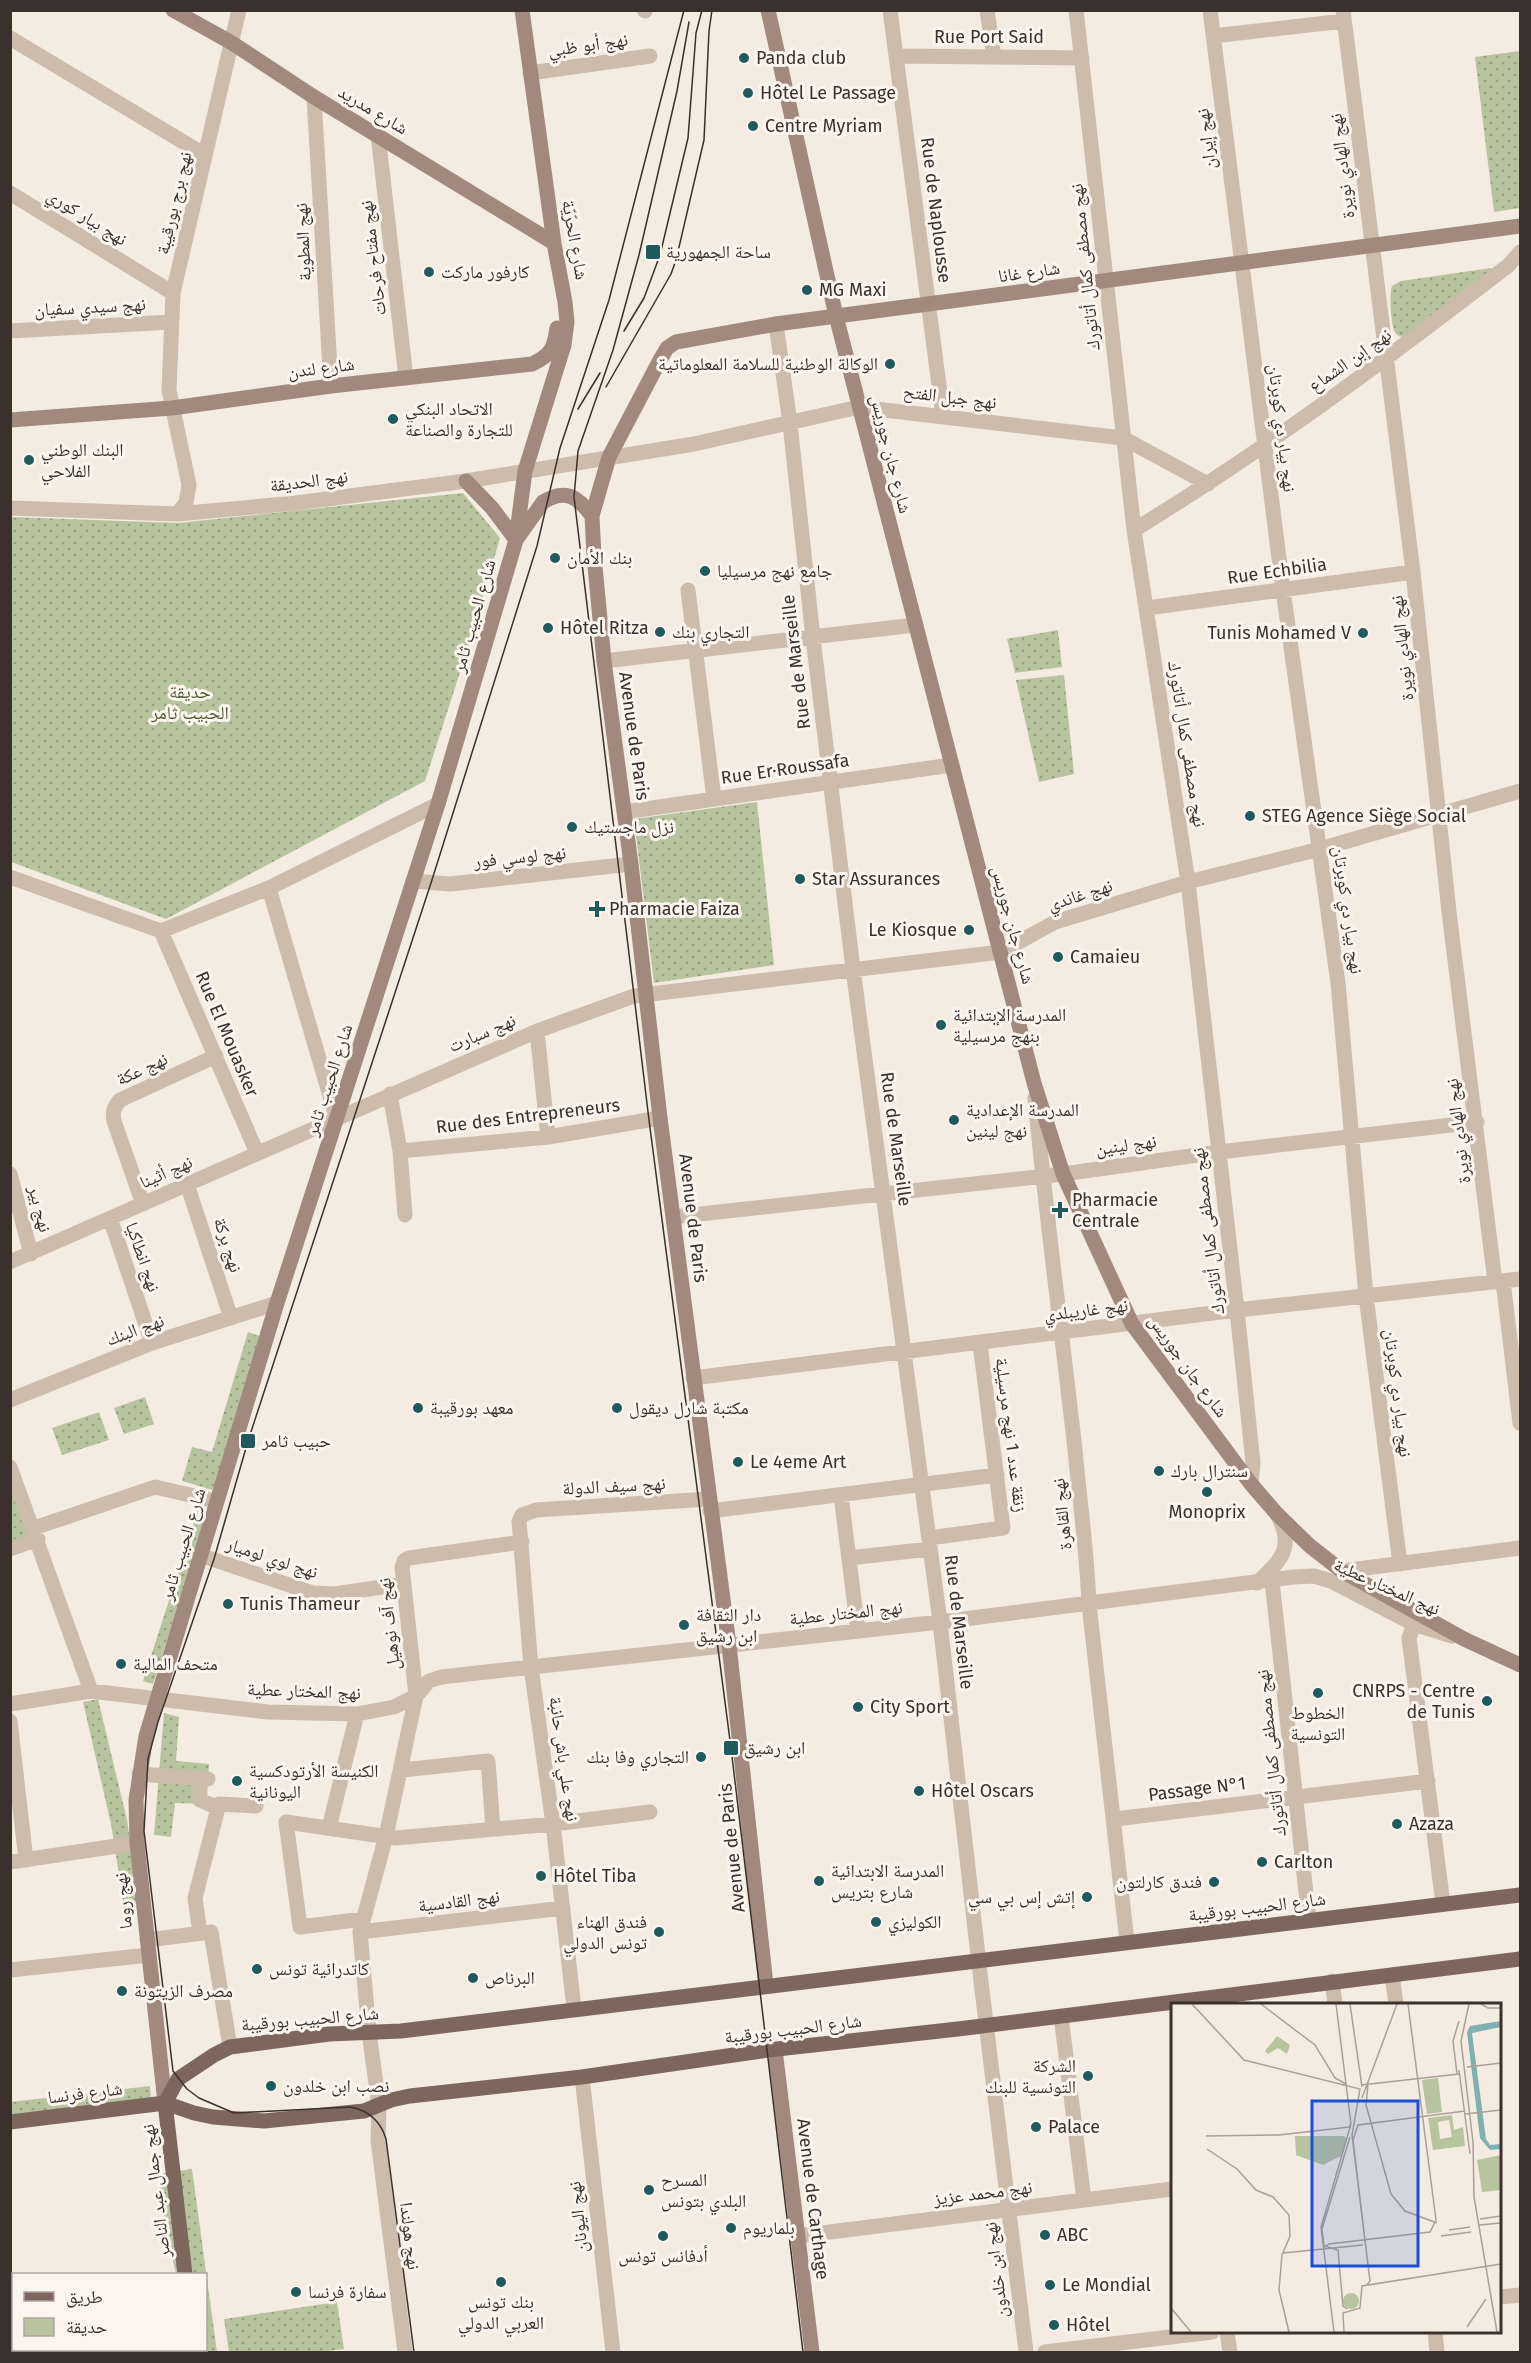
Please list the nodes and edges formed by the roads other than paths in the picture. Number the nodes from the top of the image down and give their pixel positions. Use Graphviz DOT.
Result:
graph roads {
  1 [pos="173,10"];
  2 [pos="239,10"];
  3 [pos="522,10"];
  4 [pos="768,10"];
  5 [pos="890,10"];
  6 [pos="987,10"];
  7 [pos="1076,10"];
  8 [pos="1210,10"];
  9 [pos="1343,16"];
  10 [pos="1213,36"];
  11 [pos="10,38"];
  12 [pos="232,43"];
  13 [pos="650,56"];
  14 [pos="897,56"];
  15 [pos="994,57"];
  16 [pos="1082,58"];
  17 [pos="530,73"];
  18 [pos="314,97"];
  19 [pos="378,135"];
  20 [pos="205,154"];
  21 [pos="10,193"];
  22 [pos="1521,226"];
  23 [pos="554,243"];
  24 [pos="1371,246"];
  25 [pos="1521,252"];
  26 [pos="1240,263"];
  27 [pos="559,271"];
  28 [pos="1107,281"];
  29 [pos="173,293"];
  30 [pos="929,304"];
  31 [pos="836,316"];
  32 [pos="171,322"];
  33 [pos="776,324"];
  34 [pos="10,331"];
  35 [pos="1388,358"];
  36 [pos="406,378"];
  37 [pos="331,386"];
  38 [pos="859,407"];
  39 [pos="172,408"];
  40 [pos="943,416"];
  41 [pos="10,420"];
  42 [pos="790,423"];
  43 [pos="1123,438"];
  44 [pos="1264,445"];
  45 [pos="609,457"];
  46 [pos="525,471"];
  47 [pos="466,481"];
  48 [pos="1208,484"];
  49 [pos="10,508"];
  50 [pos="177,514"];
  51 [pos="592,516"];
  52 [pos="1134,530"];
  53 [pos="516,540"];
  54 [pos="1413,572"];
  55 [pos="688,590"];
  56 [pos="1283,590"];
  57 [pos="1147,608"];
  58 [pos="915,625"];
  59 [pos="813,639"];
  60 [pos="695,651"];
  61 [pos="604,661"];
  62 [pos="951,765"];
  63 [pos="830,783"];
  64 [pos="1521,792"];
  65 [pos="714,799"];
  66 [pos="438,804"];
  67 [pos="624,812"];
  68 [pos="1440,815"];
  69 [pos="1320,849"];
  70 [pos="631,864"];
  71 [pos="10,877"];
  72 [pos="413,881"];
  73 [pos="1188,882"];
  74 [pos="269,888"];
  75 [pos="161,931"];
  76 [pos="1001,952"];
  77 [pos="854,969"];
  78 [pos="646,994"];
  79 [pos="537,1031"];
  80 [pos="216,1056"];
  81 [pos="1034,1083"];
  82 [pos="390,1094"];
  83 [pos="660,1118"];
  84 [pos="338,1120"];
  85 [pos="1477,1122"];
  86 [pos="548,1137"];
  87 [pos="1351,1138"];
  88 [pos="400,1151"];
  89 [pos="1219,1152"];
  90 [pos="257,1153"];
  91 [pos="10,1174"];
  92 [pos="1063,1174"];
  93 [pos="1042,1176"];
  94 [pos="187,1184"];
  95 [pos="884,1194"];
  96 [pos="143,1204"];
  97 [pos="405,1215"];
  98 [pos="673,1217"];
  99 [pos="110,1218"];
  100 [pos="31,1254"];
  101 [pos="10,1262"];
  102 [pos="1521,1279"];
  103 [pos="1499,1281"];
  104 [pos="1366,1296"];
  105 [pos="277,1303"];
  106 [pos="1237,1310"];
  107 [pos="231,1318"];
  108 [pos="1132,1324"];
  109 [pos="1062,1333"];
  110 [pos="152,1343"];
  111 [pos="980,1343"];
  112 [pos="906,1352"];
  113 [pos="693,1378"];
  114 [pos="10,1400"];
  115 [pos="1521,1423"];
  116 [pos="10,1467"];
  117 [pos="997,1475"];
  118 [pos="1251,1484"];
  119 [pos="922,1485"];
  120 [pos="841,1495"];
  121 [pos="216,1501"];
  122 [pos="710,1505"];
  123 [pos="1277,1514"];
  124 [pos="522,1515"];
  125 [pos="36,1534"];
  126 [pos="522,1542"];
  127 [pos="929,1543"];
  128 [pos="1521,1548"];
  129 [pos="10,1549"];
  130 [pos="200,1555"];
  131 [pos="849,1558"];
  132 [pos="1400,1564"];
  133 [pos="1342,1572"];
  134 [pos="1264,1582"];
  135 [pos="403,1584"];
  136 [pos="1089,1604"];
  137 [pos="940,1622"];
  138 [pos="1414,1624"];
  139 [pos="858,1631"];
  140 [pos="1464,1640"];
  141 [pos="729,1646"];
  142 [pos="1521,1665"];
  143 [pos="531,1667"];
  144 [pos="91,1691"];
  145 [pos="416,1696"];
  146 [pos="158,1698"];
  147 [pos="10,1704"];
  148 [pos="357,1714"];
  149 [pos="10,1721"];
  150 [pos="402,1770"];
  151 [pos="139,1774"];
  152 [pos="1428,1781"];
  153 [pos="1295,1797"];
  154 [pos="256,1806"];
  155 [pos="218,1808"];
  156 [pos="650,1812"];
  157 [pos="1115,1819"];
  158 [pos="553,1824"];
  159 [pos="329,1828"];
  160 [pos="493,1829"];
  161 [pos="386,1836"];
  162 [pos="137,1843"];
  163 [pos="18,1861"];
  164 [pos="1521,1895"];
  165 [pos="1443,1904"];
  166 [pos="563,1908"];
  167 [pos="1309,1920"];
  168 [pos="361,1925"];
  169 [pos="200,1933"];
  170 [pos="1127,1942"];
  171 [pos="148,1948"];
  172 [pos="1521,1959"];
  173 [pos="978,1960"];
  174 [pos="10,1970"];
  175 [pos="1392,1975"];
  176 [pos="1332,1982"];
  177 [pos="766,1985"];
  178 [pos="1191,2002"];
  179 [pos="1335,2003"];
  180 [pos="1396,2003"];
  181 [pos="1171,2004"];
  182 [pos="574,2008"];
  183 [pos="1061,2016"];
  184 [pos="369,2032"];
  185 [pos="987,2032"];
  186 [pos="230,2047"];
  187 [pos="775,2050"];
  188 [pos="582,2077"];
  189 [pos="165,2103"];
  190 [pos="379,2106"];
  191 [pos="10,2122"];
  192 [pos="1171,2189"];
  193 [pos="1084,2200"];
  194 [pos="1009,2210"];
  195 [pos="798,2236"];
  196 [pos="185,2273"];
  197 [pos="1521,2295"];
  198 [pos="1501,2297"];
  199 [pos="1196,2333"];
  200 [pos="1227,2333"];
  201 [pos="1435,2333"];
  202 [pos="405,2352"];
  203 [pos="613,2352"];
  204 [pos="813,2352"];
  205 [pos="1026,2352"];
  206 [pos="1045,2352"];
  207 [pos="1230,2352"];
  208 [pos="1437,2352"];
  1 -- 12 [label="main road, شارع مدريد"];
  2 -- 12 [label="street, نهج برج بورقيبة"];
  3 -- 17 [label="main road, شارع الحرّيّة"];
  4 -- 31 [label="main road, شارع جان جوريس"];
  5 -- 14 [label="street, Rue de Naplousse"];
  6 -- 15 [label="street"];
  7 -- 16 [label="street, نهج مصطفى كمال أتاتورك"];
  8 -- 10 [label="street, نهج إيران"];
  9 -- 10 [label="street"];
  9 -- 24 [label="street, نهج الهادي نويرة"];
  10 -- 26 [label="street, نهج إيران"];
  11 -- 20 [label="street"];
  12 -- 18 [label="main road, شارع مدريد"];
  12 -- 20 [label="street, نهج برج بورقيبة"];
  13 -- 17 [label="street, نهج أبو ظبي"];
  14 -- 15 [label="street, Rue Port Said"];
  14 -- 30 [label="street, Rue de Naplousse"];
  15 -- 16 [label="street, Rue Port Said"];
  16 -- 28 [label="street, نهج مصطفى كمال أتاتورك"];
  17 -- 23 [label="main road, شارع الحرّيّة"];
  18 -- 19 [label="main road, شارع مدريد"];
  18 -- 37 [label="street, نهج المطوية"];
  19 -- 23 [label="main road, شارع مدريد"];
  19 -- 36 [label="street, نهج مفتاح فرحات"];
  20 -- 29 [label="street, نهج برج بورقيبة"];
  21 -- 29 [label="street, نهج بيار كوري"];
  22 -- 24 [label="main road, شارع غانا"];
  23 -- 27 [label="main road, شارع الحرّيّة"];
  24 -- 26 [label="main road, شارع غانا"];
  24 -- 35 [label="street, نهج الهادي نويرة"];
  25 -- 35 [label="street, نهج إبن الشماع"];
  26 -- 28 [label="main road, شارع غانا"];
  26 -- 44 [label="street, نهج بيار دي كوبرتان"];
  27 -- 36 [label="main road, شارع لندن"];
  27 -- 46 [label="main road, شارع الحرّيّة"];
  28 -- 30 [label="main road, شارع غانا"];
  28 -- 43 [label="street, نهج مصطفى كمال أتاتورك"];
  29 -- 32 [label="street, نهج برج بورقيبة"];
  30 -- 31 [label="main road, شارع غانا"];
  30 -- 40 [label="street, Rue de Naplousse"];
  31 -- 33 [label="main road, شارع غانا"];
  31 -- 38 [label="main road, شارع جان جوريس"];
  32 -- 34 [label="street, نهج سيدي سفيان"];
  32 -- 39 [label="street, نهج برج بورقيبة"];
  33 -- 42 [label="street, Rue de Marseille"];
  33 -- 45 [label="main road, شارع غانا"];
  35 -- 44 [label="street, نهج إبن الشماع"];
  35 -- 54 [label="street, نهج الهادي نويرة"];
  36 -- 37 [label="main road, شارع لندن"];
  37 -- 39 [label="main road, شارع لندن"];
  38 -- 40 [label="street, نهج جبل الفتح"];
  38 -- 42 [label="street, نهج جبل الفتح"];
  38 -- 58 [label="main road, شارع جان جوريس"];
  39 -- 41 [label="main road, شارع لندن"];
  39 -- 50 [label="street, نهج برج بورقيبة"];
  40 -- 43 [label="street, نهج جبل الفتح"];
  42 -- 45 [label="street, نهج جبل الفتح"];
  42 -- 59 [label="street, Rue de Marseille"];
  43 -- 48 [label="street, نهج جبل الفتح"];
  43 -- 52 [label="street, نهج مصطفى كمال أتاتورك"];
  44 -- 48 [label="street, نهج إبن الشماع"];
  44 -- 56 [label="street, نهج بيار دي كوبرتان"];
  45 -- 46 [label="street, نهج الحديقة"];
  45 -- 51 [label="main road, Avenue de Paris"];
  46 -- 47 [label="street, نهج الحديقة"];
  46 -- 53 [label="main road, شارع الحبيب ثامر"];
  47 -- 50 [label="street, نهج الحديقة"];
  47 -- 53 [label="main road"];
  48 -- 52 [label="street, نهج إبن الشماع"];
  49 -- 50 [label="street, نهج الحديقة"];
  51 -- 53 [label="main road"];
  51 -- 61 [label="main road, Avenue de Paris"];
  52 -- 57 [label="street, نهج مصطفى كمال أتاتورك"];
  53 -- 66 [label="main road, شارع الحبيب ثامر"];
  54 -- 56 [label="street, Rue Echbilia"];
  54 -- 68 [label="street, نهج الهادي نويرة"];
  55 -- 60 [label="street"];
  56 -- 57 [label="street, Rue Echbilia"];
  56 -- 69 [label="street, نهج بيار دي كوبرتان"];
  57 -- 73 [label="street, نهج مصطفى كمال أتاتورك"];
  58 -- 59 [label="street"];
  58 -- 62 [label="main road, شارع جان جوريس"];
  59 -- 60 [label="street"];
  59 -- 63 [label="street, Rue de Marseille"];
  60 -- 61 [label="street"];
  60 -- 65 [label="street"];
  61 -- 67 [label="main road, Avenue de Paris"];
  62 -- 63 [label="street, Rue Er·Roussafa"];
  62 -- 76 [label="main road, شارع جان جوريس"];
  63 -- 65 [label="street, Rue Er·Roussafa"];
  63 -- 77 [label="street, Rue de Marseille"];
  64 -- 68 [label="street, نهج غاندي"];
  65 -- 67 [label="street, Rue Er·Roussafa"];
  66 -- 72 [label="main road, شارع الحبيب ثامر"];
  66 -- 74 [label="street"];
  67 -- 70 [label="main road, Avenue de Paris"];
  68 -- 69 [label="street, نهج غاندي"];
  68 -- 85 [label="street, نهج الهادي نويرة"];
  69 -- 73 [label="street, نهج غاندي"];
  69 -- 87 [label="street, نهج بيار دي كوبرتان"];
  70 -- 72 [label="street, نهج لوسي فور"];
  70 -- 78 [label="main road, Avenue de Paris"];
  71 -- 75 [label="street"];
  72 -- 84 [label="main road, شارع الحبيب ثامر"];
  73 -- 76 [label="street, نهج غاندي"];
  73 -- 89 [label="street, نهج مصطفى كمال أتاتورك"];
  74 -- 75 [label="street"];
  74 -- 84 [label="street"];
  75 -- 80 [label="street, Rue El Mouasker"];
  76 -- 77 [label="street, نهج غاندي"];
  76 -- 81 [label="main road, شارع جان جوريس"];
  77 -- 78 [label="street, نهج غاندي"];
  77 -- 95 [label="street, Rue de Marseille"];
  78 -- 79 [label="street, نهج سبارت"];
  78 -- 83 [label="main road, Avenue de Paris"];
  79 -- 82 [label="street, نهج سبارت"];
  79 -- 86 [label="street"];
  80 -- 90 [label="street, Rue El Mouasker"];
  80 -- 96 [label="street, نهج عكة"];
  81 -- 92 [label="main road, شارع جان جوريس"];
  81 -- 93 [label="street, نهج القاهرة"];
  82 -- 84 [label="street, نهج سبارت"];
  82 -- 88 [label="street"];
  83 -- 86 [label="street, Rue des Entrepreneurs"];
  83 -- 98 [label="main road, Avenue de Paris"];
  84 -- 90 [label="street, نهج أثينا"];
  84 -- 105 [label="main road, شارع الحبيب ثامر"];
  85 -- 87 [label="street, نهج لينين"];
  85 -- 103 [label="street, نهج الهادي نويرة"];
  86 -- 88 [label="street, Rue des Entrepreneurs"];
  87 -- 89 [label="street, نهج لينين"];
  87 -- 104 [label="street, نهج بيار دي كوبرتان"];
  88 -- 97 [label="street"];
  89 -- 92 [label="street, نهج لينين"];
  89 -- 106 [label="street, نهج مصطفى كمال أتاتورك"];
  90 -- 94 [label="street, نهج أثينا"];
  91 -- 100 [label="street, نهج بير"];
  92 -- 93 [label="street, نهج لينين"];
  92 -- 108 [label="main road, شارع جان جوريس"];
  93 -- 95 [label="street, نهج لينين"];
  93 -- 109 [label="street, نهج القاهرة"];
  94 -- 96 [label="street, نهج أثينا"];
  94 -- 107 [label="street, نهج بركة"];
  95 -- 98 [label="street, نهج لينين"];
  95 -- 112 [label="street, Rue de Marseille"];
  96 -- 99 [label="street, نهج أثينا"];
  98 -- 113 [label="main road, Avenue de Paris"];
  99 -- 100 [label="street, نهج أثينا"];
  99 -- 110 [label="street, نهج انطاكيا"];
  100 -- 101 [label="street, نهج أثينا"];
  102 -- 103 [label="street, نهج غاريبلدي"];
  103 -- 104 [label="street, نهج غاريبلدي"];
  103 -- 115 [label="street, نهج الهادي نويرة"];
  104 -- 106 [label="street, نهج غاريبلدي"];
  104 -- 132 [label="street, نهج بيار دي كوبرتان"];
  105 -- 107 [label="street, نهج البنك"];
  105 -- 121 [label="main road, شارع الحبيب ثامر"];
  106 -- 108 [label="street, نهج غاريبلدي"];
  106 -- 118 [label="street, نهج مصطفى كمال أتاتورك"];
  107 -- 110 [label="street, نهج البنك"];
  108 -- 109 [label="street, نهج غاريبلدي"];
  108 -- 118 [label="main road, شارع جان جوريس"];
  109 -- 111 [label="street, نهج غاريبلدي"];
  109 -- 136 [label="street, نهج القاهرة"];
  110 -- 114 [label="street, نهج البنك"];
  111 -- 112 [label="street, نهج غاريبلدي"];
  111 -- 117 [label="street, زنقة عدد 1 نهج مرسيلية"];
  112 -- 113 [label="street, نهج غاريبلدي"];
  112 -- 119 [label="street, Rue de Marseille"];
  113 -- 122 [label="main road, Avenue de Paris"];
  116 -- 125 [label="street"];
  117 -- 119 [label="street, نهج سيف الدولة"];
  117 -- 127 [label="street, زنقة عدد 1 نهج مرسيلية"];
  118 -- 123 [label="main road, شارع جان جوريس"];
  119 -- 120 [label="street, نهج سيف الدولة"];
  119 -- 127 [label="street, Rue de Marseille"];
  120 -- 122 [label="street, نهج سيف الدولة"];
  120 -- 131 [label="street"];
  121 -- 125 [label="street"];
  121 -- 130 [label="main road, شارع الحبيب ثامر"];
  122 -- 124 [label="street, نهج سيف الدولة"];
  122 -- 141 [label="main road, Avenue de Paris"];
  123 -- 133 [label="main road, شارع جان جوريس"];
  123 -- 134 [label="street"];
  124 -- 126 [label="street, نهج علي باش حانبة"];
  125 -- 129 [label="street"];
  125 -- 144 [label="street"];
  126 -- 135 [label="street, نهج آف نوهيل"];
  126 -- 143 [label="street, نهج علي باش حانبة"];
  127 -- 131 [label="street"];
  127 -- 137 [label="street, Rue de Marseille"];
  128 -- 132 [label="street, نهج المختار عطية"];
  130 -- 135 [label="street, نهج لوي لوميار"];
  130 -- 146 [label="main road, شارع الحبيب ثامر"];
  131 -- 139 [label="street"];
  132 -- 133 [label="street, نهج المختار عطية"];
  133 -- 140 [label="main road, شارع جان جوريس"];
  134 -- 136 [label="street, نهج المختار عطية"];
  134 -- 138 [label="street, نهج المختار عطية"];
  134 -- 153 [label="street, نهج مصطفى كمال أتاتورك"];
  135 -- 145 [label="street, نهج آف نوهيل"];
  136 -- 137 [label="street, نهج المختار عطية"];
  136 -- 157 [label="street, نهج القاهرة"];
  137 -- 139 [label="street, نهج المختار عطية"];
  137 -- 173 [label="street, Rue de Marseille"];
  138 -- 140 [label="street, نهج المختار عطية"];
  138 -- 152 [label="street"];
  139 -- 141 [label="street, نهج المختار عطية"];
  140 -- 142 [label="main road, شارع جان جوريس"];
  141 -- 143 [label="street, نهج المختار عطية"];
  141 -- 177 [label="main road, Avenue de Paris"];
  143 -- 145 [label="street, نهج المختار عطية"];
  143 -- 158 [label="street, نهج علي باش حانبة"];
  144 -- 146 [label="street, نهج المختار عطية"];
  144 -- 147 [label="street, نهج المختار عطية"];
  145 -- 148 [label="street, نهج المختار عطية"];
  145 -- 150 [label="street, نهج آف نوهيل"];
  146 -- 148 [label="street, نهج المختار عطية"];
  146 -- 151 [label="main road, نهج روما"];
  148 -- 159 [label="street"];
  149 -- 163 [label="street"];
  150 -- 160 [label="street"];
  150 -- 161 [label="street, نهج آف نوهيل"];
  151 -- 155 [label="street"];
  151 -- 162 [label="main road, نهج روما"];
  152 -- 153 [label="street, Passage N°1"];
  152 -- 165 [label="street"];
  153 -- 157 [label="street, Passage N°1"];
  153 -- 167 [label="street, نهج مصطفى كمال أتاتورك"];
  154 -- 155 [label="street"];
  155 -- 169 [label="street"];
  156 -- 158 [label="street"];
  157 -- 170 [label="street, نهج القاهرة"];
  158 -- 160 [label="street"];
  158 -- 166 [label="street, نهج علي باش حانبة"];
  159 -- 161 [label="street"];
  159 -- 168 [label="street, نهج القادسية"];
  160 -- 161 [label="street"];
  161 -- 168 [label="street, نهج آف نوهيل"];
  162 -- 163 [label="street"];
  162 -- 171 [label="main road, نهج روما"];
  164 -- 165 [label="main road, شارع الحبيب بورقيبة"];
  165 -- 167 [label="main road, شارع الحبيب بورقيبة"];
  166 -- 168 [label="street, نهج القادسية"];
  166 -- 182 [label="street, نهج علي باش حانبة"];
  167 -- 170 [label="main road, شارع الحبيب بورقيبة"];
  168 -- 184 [label="street, نهج هولندا"];
  169 -- 171 [label="street"];
  169 -- 186 [label="street"];
  170 -- 173 [label="main road, شارع الحبيب بورقيبة"];
  171 -- 174 [label="street"];
  171 -- 189 [label="main road, نهج روما"];
  172 -- 175 [label="main road, شارع الحبيب بورقيبة"];
  173 -- 177 [label="main road, شارع الحبيب بورقيبة"];
  173 -- 185 [label="street, Rue de Marseille"];
  175 -- 176 [label="main road, شارع الحبيب بورقيبة"];
  175 -- 180 [label="street"];
  176 -- 178 [label="main road, شارع الحبيب بورقيبة"];
  176 -- 179 [label="street"];
  177 -- 182 [label="main road, شارع الحبيب بورقيبة"];
  181 -- 183 [label="main road, شارع الحبيب بورقيبة"];
  182 -- 184 [label="main road, شارع الحبيب بورقيبة"];
  183 -- 185 [label="main road, شارع الحبيب بورقيبة"];
  183 -- 193 [label="street"];
  184 -- 186 [label="main road, شارع الحبيب بورقيبة"];
  184 -- 190 [label="street, نهج هولندا"];
  185 -- 187 [label="main road, شارع الحبيب بورقيبة"];
  185 -- 194 [label="street, نهج ابن خلدون"];
  186 -- 189 [label="main road, شارع الحبيب بورقيبة"];
  187 -- 188 [label="main road, شارع الحبيب بورقيبة"];
  187 -- 195 [label="main road, Avenue de Carthage"];
  188 -- 190 [label="main road, شارع الحبيب بورقيبة"];
  188 -- 203 [label="street, نهج اليونان"];
  189 -- 190 [label="main road, شارع الحبيب بورقيبة"];
  189 -- 191 [label="main road, شارع فرنسا"];
  189 -- 196 [label="main road, نهج جمال عبد الناصر"];
  190 -- 202 [label="street, نهج هولندا"];
  192 -- 193 [label="street, نهج محمد عزيز"];
  193 -- 194 [label="street, نهج محمد عزيز"];
  194 -- 195 [label="street, نهج محمد عزيز"];
  194 -- 205 [label="street, نهج ابن خلدون"];
  195 -- 204 [label="main road, Avenue de Carthage"];
  197 -- 198 [label="street"];
  199 -- 206 [label="street"];
  200 -- 207 [label="street"];
  201 -- 208 [label="street"];
}
